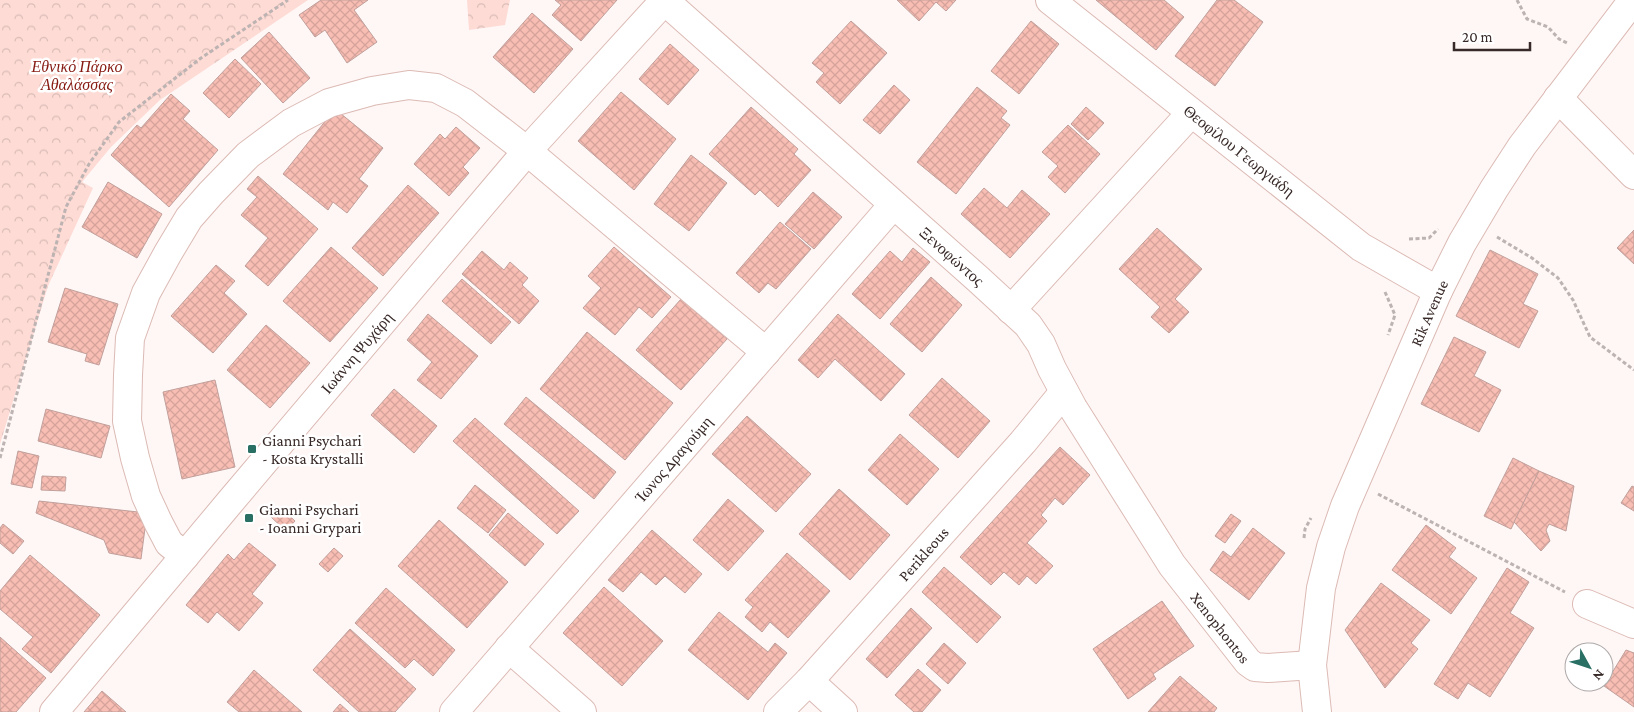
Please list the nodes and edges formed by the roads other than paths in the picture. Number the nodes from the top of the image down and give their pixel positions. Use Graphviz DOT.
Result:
graph roads {
  1 [pos="665,0"];
  2 [pos="1050,0"];
  3 [pos="1633,0"];
  4 [pos="1558,98"];
  5 [pos="1191,113"];
  6 [pos="527,152"];
  7 [pos="1634,175"];
  8 [pos="893,205"];
  9 [pos="1438,291"];
  10 [pos="1011,310"];
  11 [pos="766,352"];
  12 [pos="1064,392"];
  13 [pos="184,556"];
  14 [pos="1172,565"];
  15 [pos="1586,604"];
  16 [pos="1630,614"];
  17 [pos="509,648"];
  18 [pos="1312,665"];
  19 [pos="808,681"];
  20 [pos="54,712"];
  21 [pos="454,712"];
  22 [pos="582,712"];
  23 [pos="778,712"];
  24 [pos="843,712"];
  25 [pos="1317,712"];
  1 -- 6 [label="street, Ιωάννη Ψυχάρη"];
  1 -- 8 [label="street, Ξενοφώντος"];
  2 -- 5 [label="street, Θεοφίλου Γεωργιάδη"];
  3 -- 4 [label="street, Rik Avenue"];
  4 -- 7 [label="street"];
  4 -- 9 [label="street, Rik Avenue"];
  5 -- 9 [label="street, Θεοφίλου Γεωργιάδη"];
  5 -- 10 [label="street"];
  6 -- 11 [label="street"];
  6 -- 13 [label="street, Ιωάννη Ψυχάρη"];
  6 -- 13 [label="street"];
  8 -- 10 [label="street, Ξενοφώντος"];
  8 -- 11 [label="street, Ίωνος Δραγούμη"];
  9 -- 18 [label="street, Rik Avenue"];
  10 -- 12 [label="street, Ξενοφώντος"];
  11 -- 17 [label="street, Ίωνος Δραγούμη"];
  12 -- 14 [label="street, Ξενοφώντος"];
  12 -- 19 [label="street, Perikleous"];
  13 -- 20 [label="street, Ιωάννη Ψυχάρη"];
  14 -- 18 [label="street, Xenophontos"];
  15 -- 16 [label="street"];
  17 -- 21 [label="street, Ίωνος Δραγούμη"];
  17 -- 22 [label="street"];
  18 -- 25 [label="street, Rik Avenue"];
  19 -- 23 [label="street, Perikleous"];
  19 -- 24 [label="street"];
}
